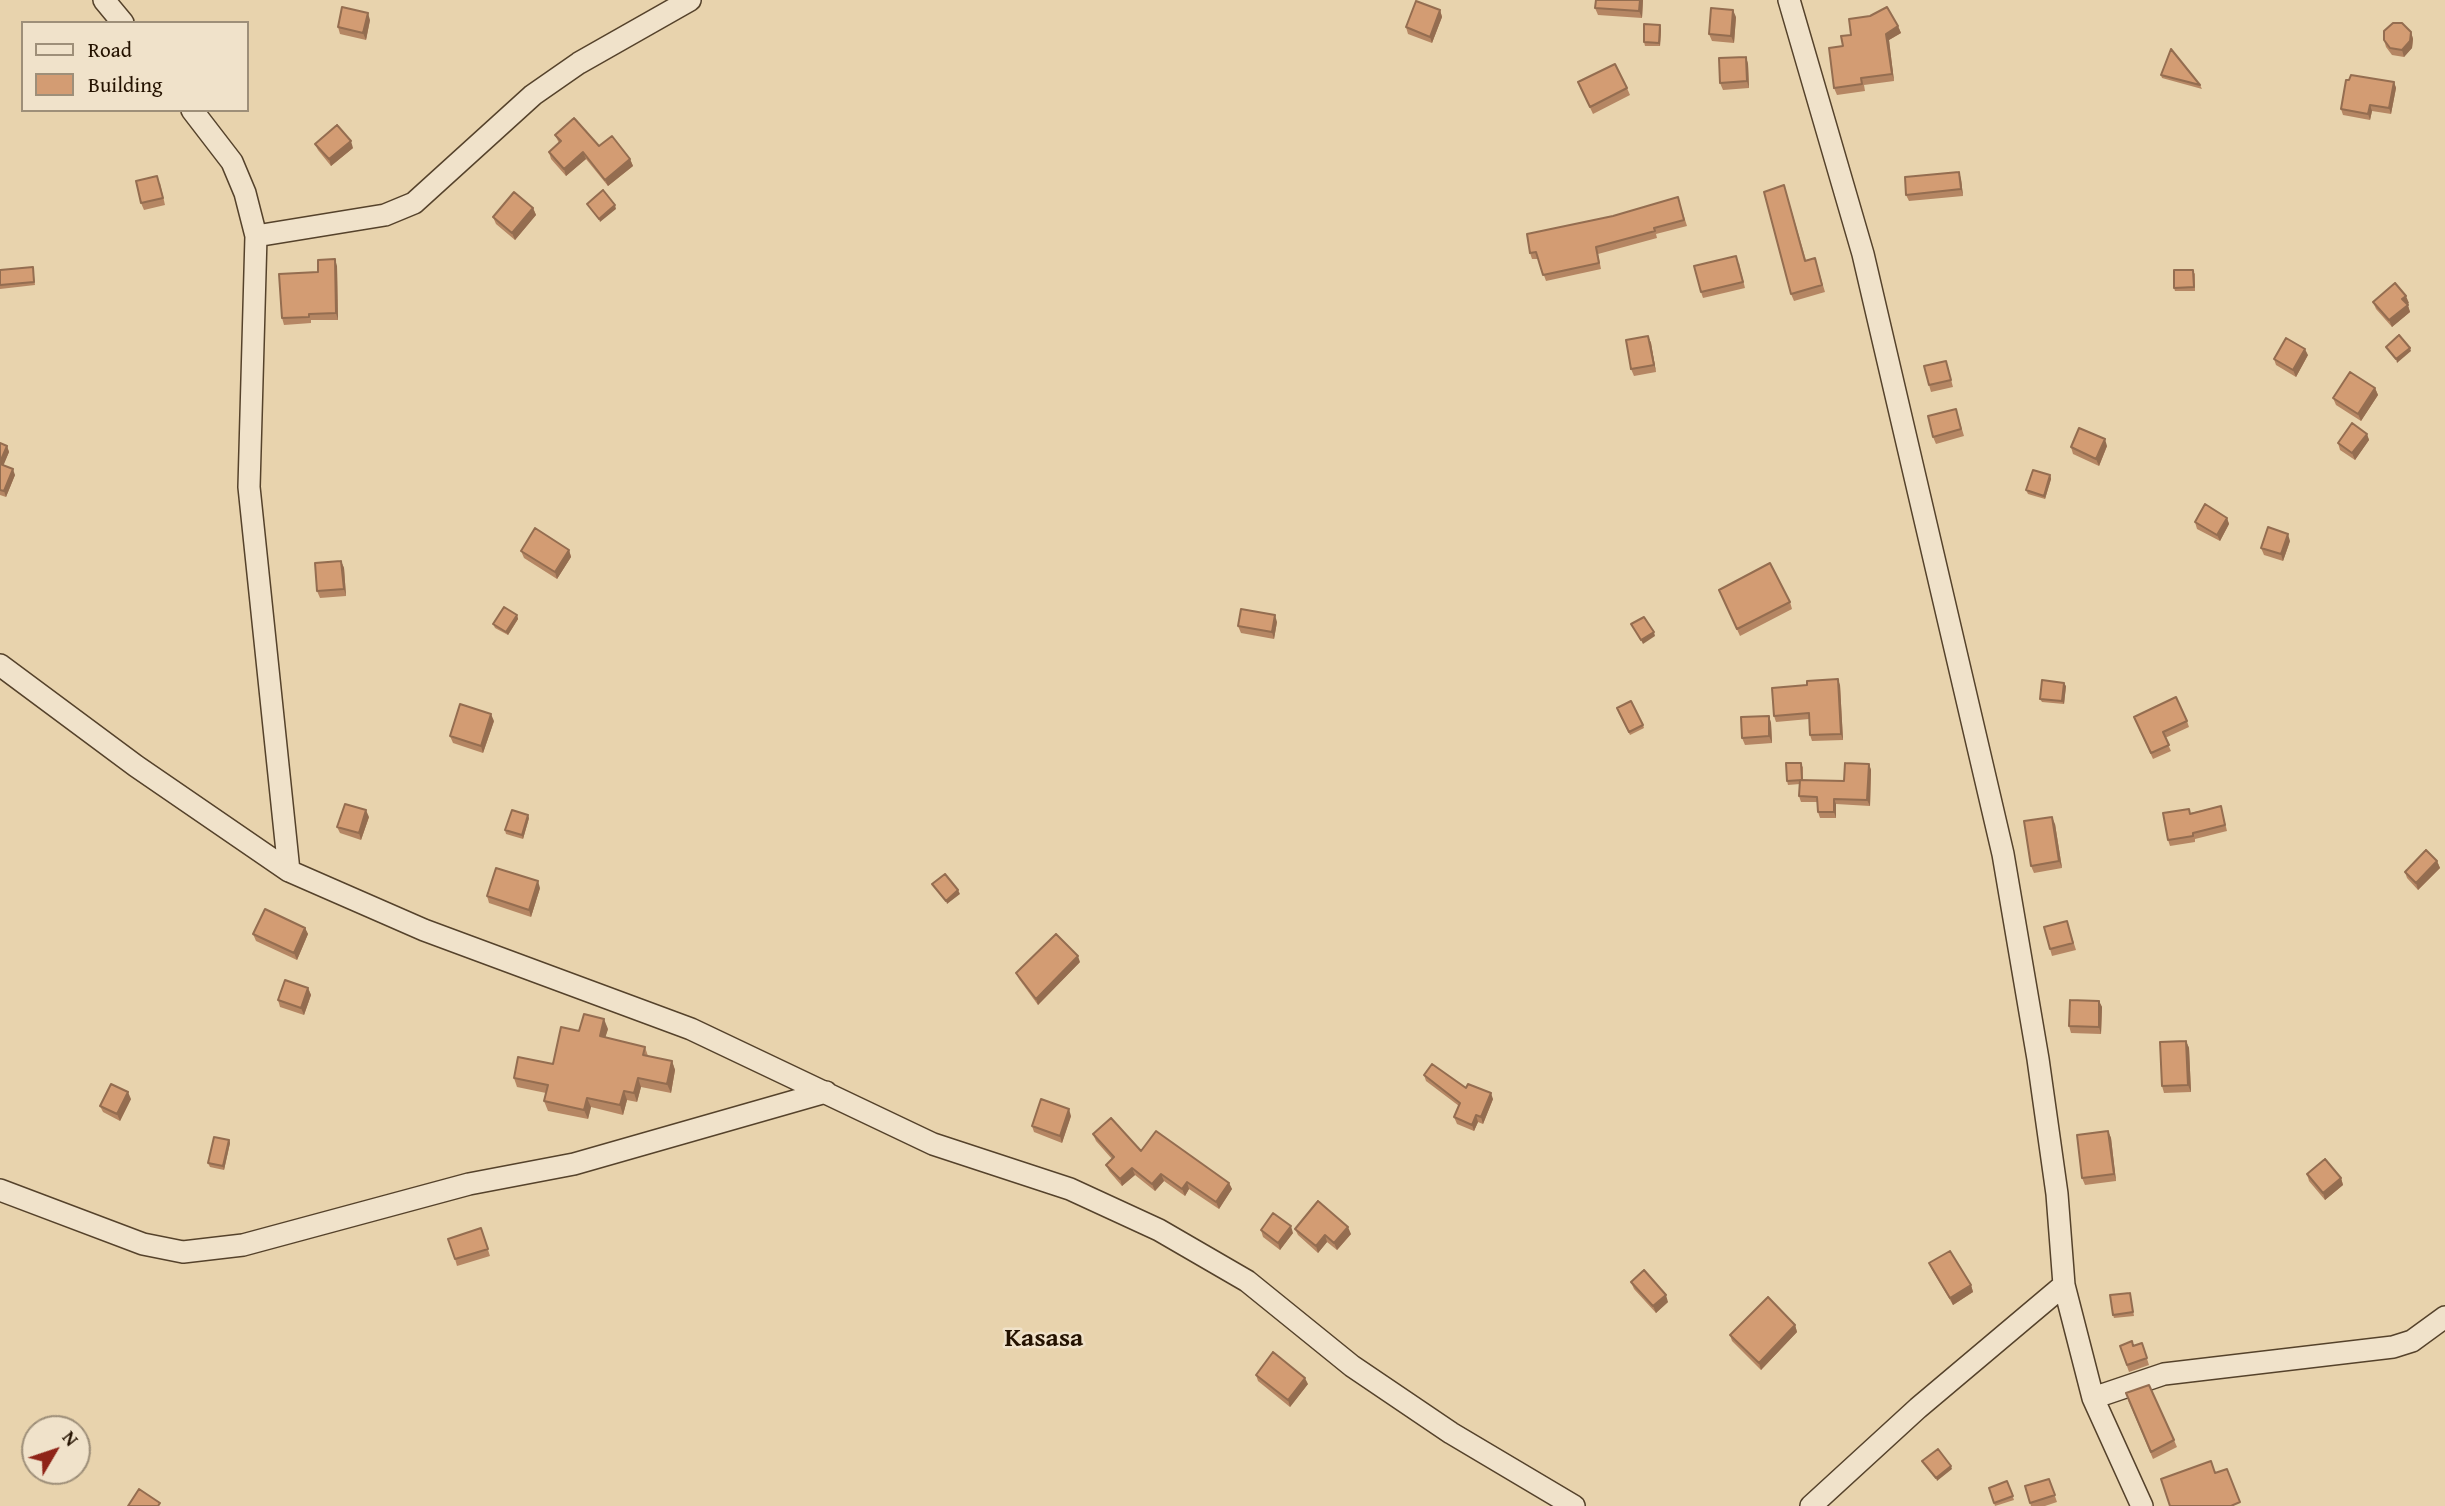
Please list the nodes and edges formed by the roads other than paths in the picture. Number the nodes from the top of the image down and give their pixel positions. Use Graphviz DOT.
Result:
graph roads {
  1 [pos="104,0"];
  2 [pos="690,0"];
  3 [pos="1789,0"];
  4 [pos="122,21"];
  5 [pos="194,112"];
  6 [pos="256,236"];
  7 [pos="0,665"];
  8 [pos="289,871"];
  9 [pos="826,1092"];
  10 [pos="0,1190"];
  11 [pos="2064,1285"];
  12 [pos="2445,1317"];
  13 [pos="2093,1398"];
  14 [pos="1574,1506"];
  15 [pos="1811,1506"];
  16 [pos="2142,1506"];
  1 -- 4 [label="street"];
  2 -- 6 [label="street"];
  3 -- 11 [label="street"];
  5 -- 6 [label="street"];
  6 -- 8 [label="street"];
  7 -- 8 [label="street"];
  8 -- 9 [label="street"];
  9 -- 10 [label="street"];
  9 -- 14 [label="street"];
  11 -- 13 [label="street"];
  11 -- 15 [label="street"];
  12 -- 13 [label="street"];
  13 -- 16 [label="street"];
}
